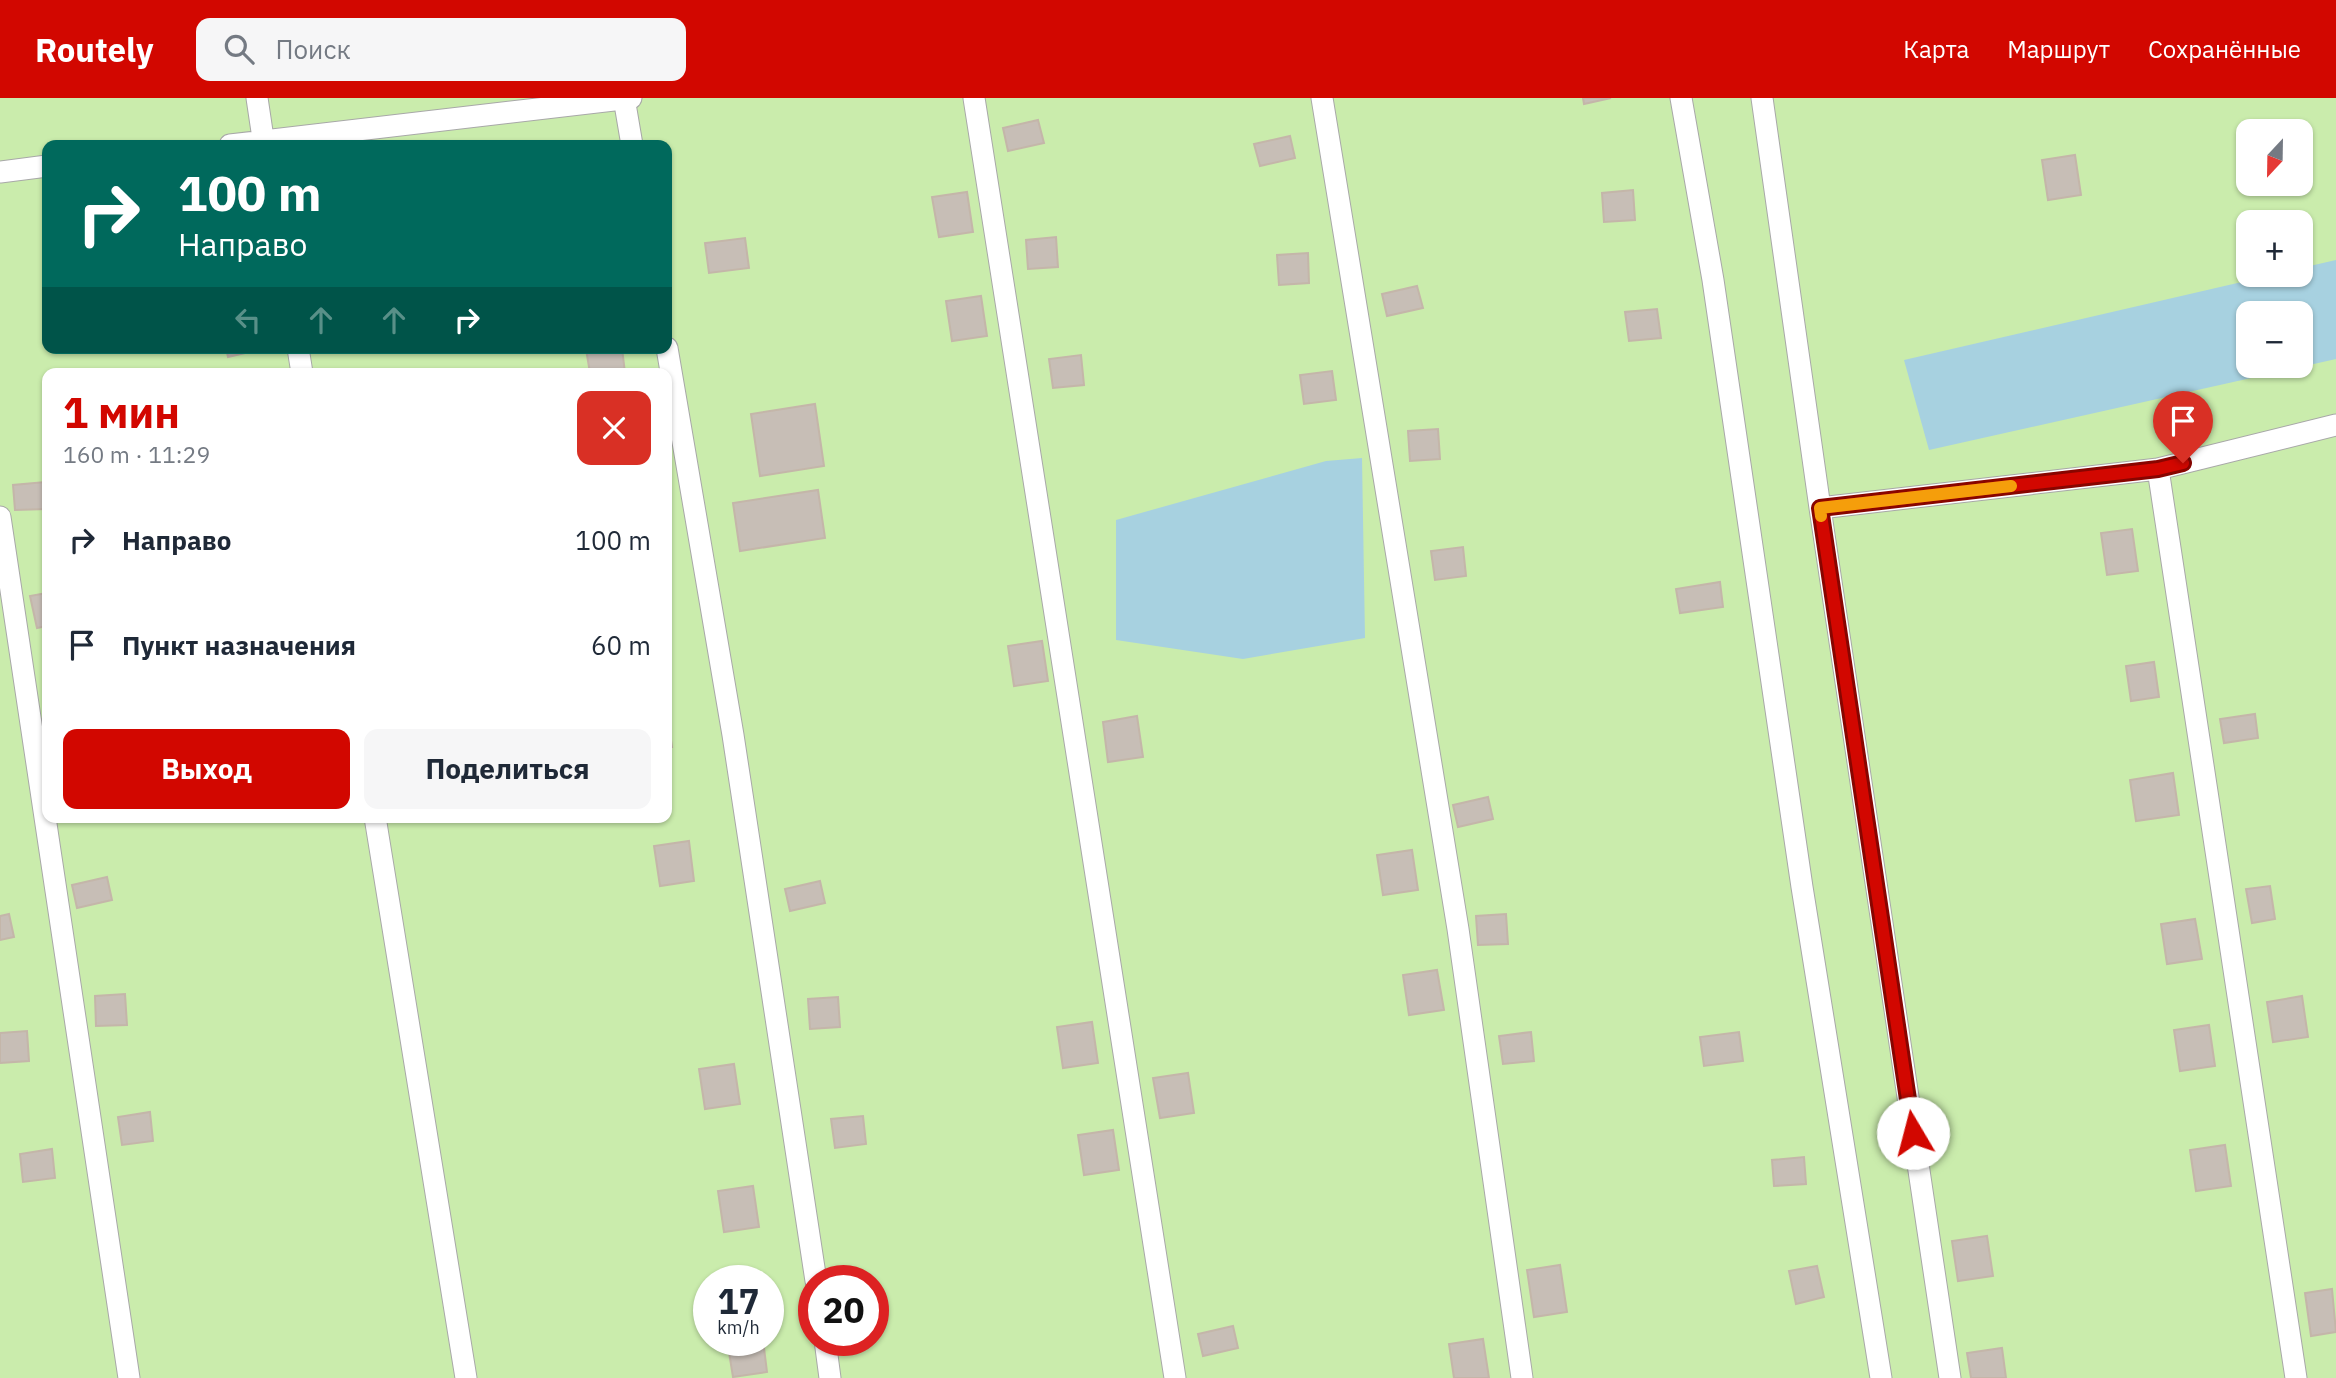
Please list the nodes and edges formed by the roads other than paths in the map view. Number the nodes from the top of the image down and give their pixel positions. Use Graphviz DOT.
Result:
graph roads {
  1 [pos="257,98"];
  2 [pos="626,98"];
  3 [pos="974,98"];
  4 [pos="1322,98"];
  5 [pos="1681,98"];
  6 [pos="1762,98"];
  7 [pos="264,140"];
  8 [pos="288,140"];
  9 [pos="631,140"];
  10 [pos="42,167"];
  11 [pos="0,172"];
  12 [pos="672,377"];
  13 [pos="2336,425"];
  14 [pos="2158,469"];
  15 [pos="1820,508"];
  16 [pos="0,517"];
  17 [pos="42,797"];
  18 [pos="46,823"];
  19 [pos="375,823"];
  20 [pos="814,1265"];
  21 [pos="827,1356"];
  22 [pos="129,1378"];
  23 [pos="466,1378"];
  24 [pos="830,1378"];
  25 [pos="1175,1378"];
  26 [pos="1522,1378"];
  27 [pos="1881,1378"];
  28 [pos="1950,1378"];
  29 [pos="2296,1378"];
  1 -- 7 [label="lane"];
  2 -- 8 [label="lane"];
  2 -- 9 [label="lane"];
  3 -- 25 [label="lane"];
  4 -- 26 [label="lane"];
  5 -- 27 [label="lane"];
  6 -- 15 [label="lane"];
  10 -- 11 [label="lane"];
  12 -- 20 [label="lane"];
  13 -- 14 [label="lane"];
  14 -- 15 [label="lane"];
  14 -- 29 [label="lane"];
  15 -- 28 [label="lane"];
  16 -- 17 [label="lane"];
  18 -- 22 [label="lane"];
  19 -- 23 [label="lane"];
  21 -- 24 [label="lane"];
}
